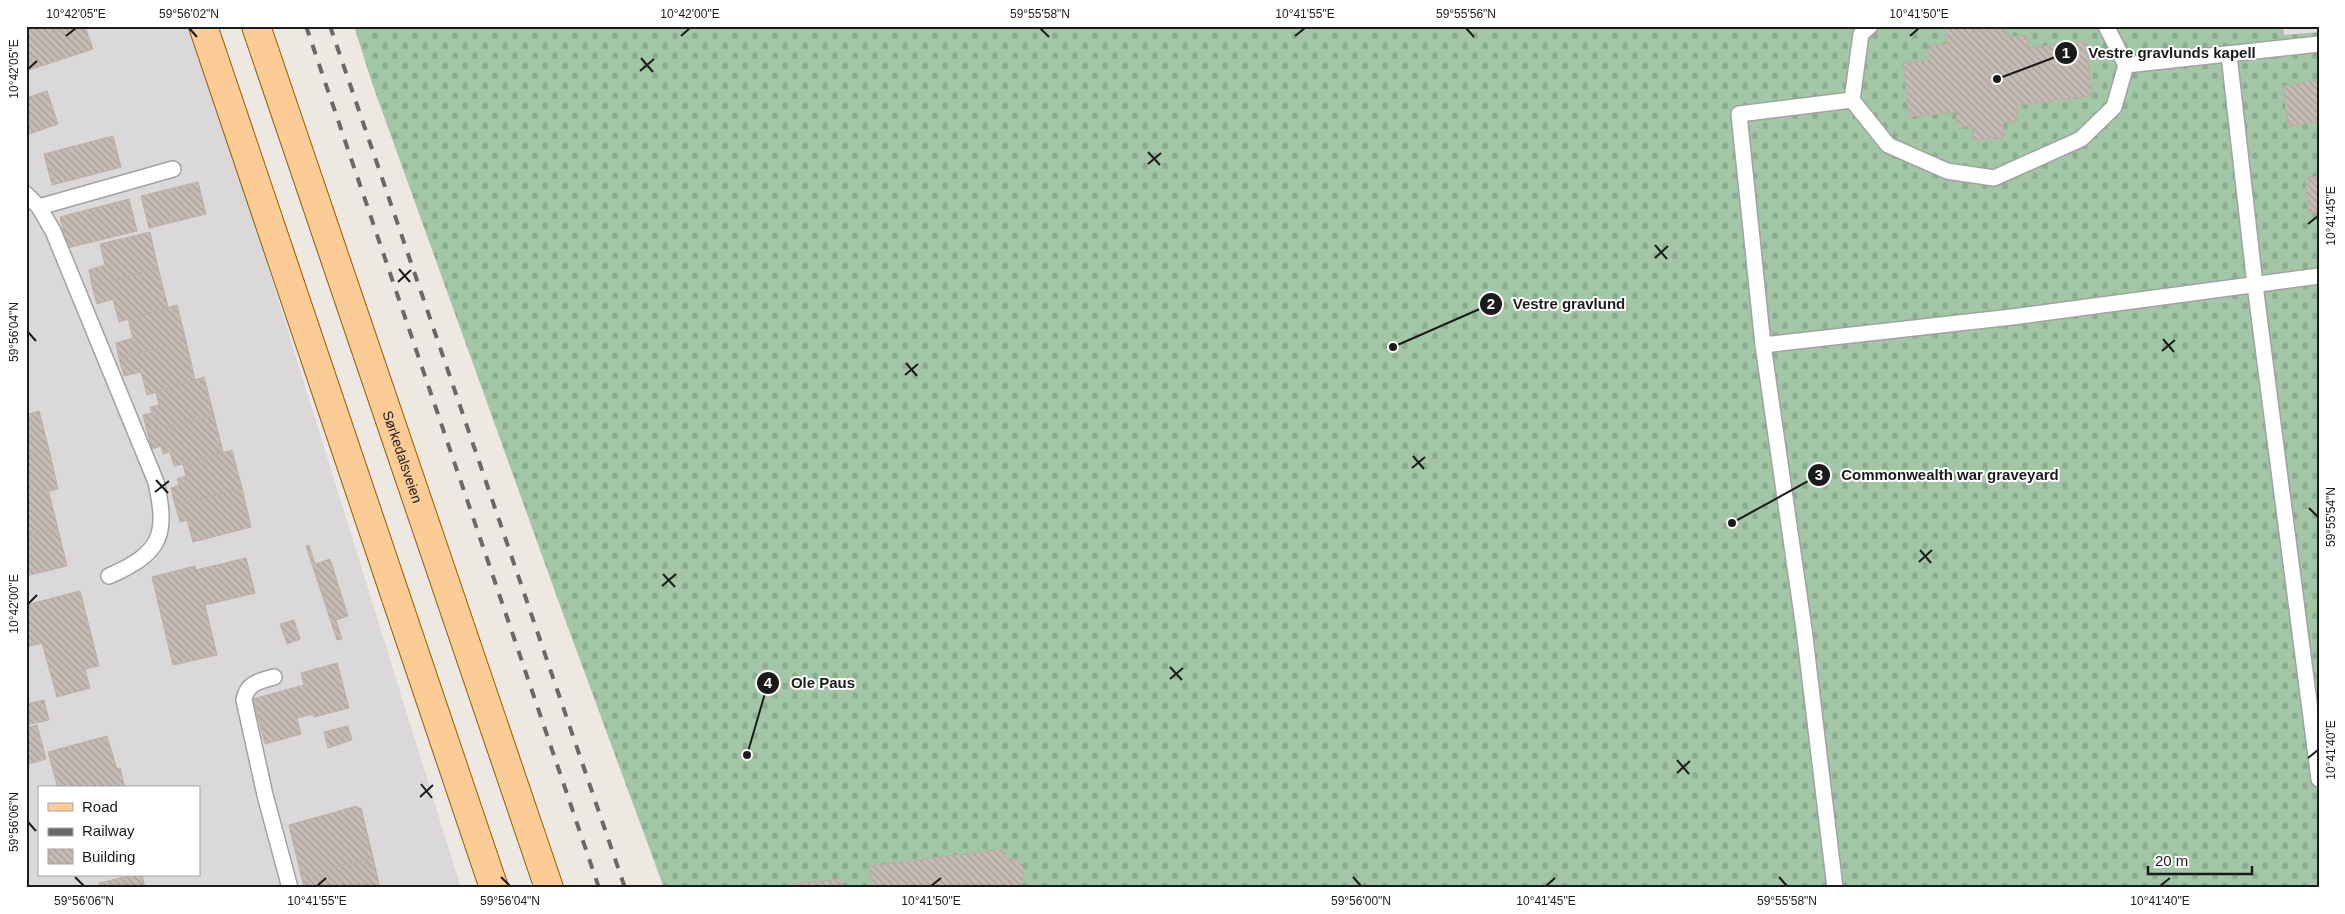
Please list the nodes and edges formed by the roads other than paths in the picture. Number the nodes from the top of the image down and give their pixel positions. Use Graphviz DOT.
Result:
graph roads {
  1 [pos="204,26"];
  2 [pos="256,26"];
  3 [pos="1870,26"];
  4 [pos="2106,26"];
  5 [pos="2319,44"];
  6 [pos="2229,55"];
  7 [pos="2126,65"];
  8 [pos="1852,100"];
  9 [pos="173,169"];
  10 [pos="26,194"];
  11 [pos="40,207"];
  12 [pos="2319,276"];
  13 [pos="2255,285"];
  14 [pos="1763,345"];
  15 [pos="110,576"];
  16 [pos="274,677"];
  17 [pos="2319,779"];
  18 [pos="290,888"];
  19 [pos="494,888"];
  20 [pos="549,888"];
  21 [pos="1835,888"];
  1 -- 19 [label="main road"];
  2 -- 20 [label="main road, Sørkedalsveien"];
  3 -- 8 [label="lane"];
  4 -- 7 [label="lane"];
  5 -- 6 [label="lane"];
  6 -- 7 [label="lane"];
  6 -- 13 [label="lane"];
  7 -- 8 [label="lane"];
  8 -- 14 [label="lane"];
  9 -- 11 [label="lane"];
  10 -- 11 [label="lane"];
  11 -- 15 [label="lane"];
  12 -- 13 [label="lane"];
  13 -- 14 [label="lane"];
  13 -- 17 [label="lane"];
  14 -- 21 [label="lane"];
  16 -- 18 [label="lane"];
}
